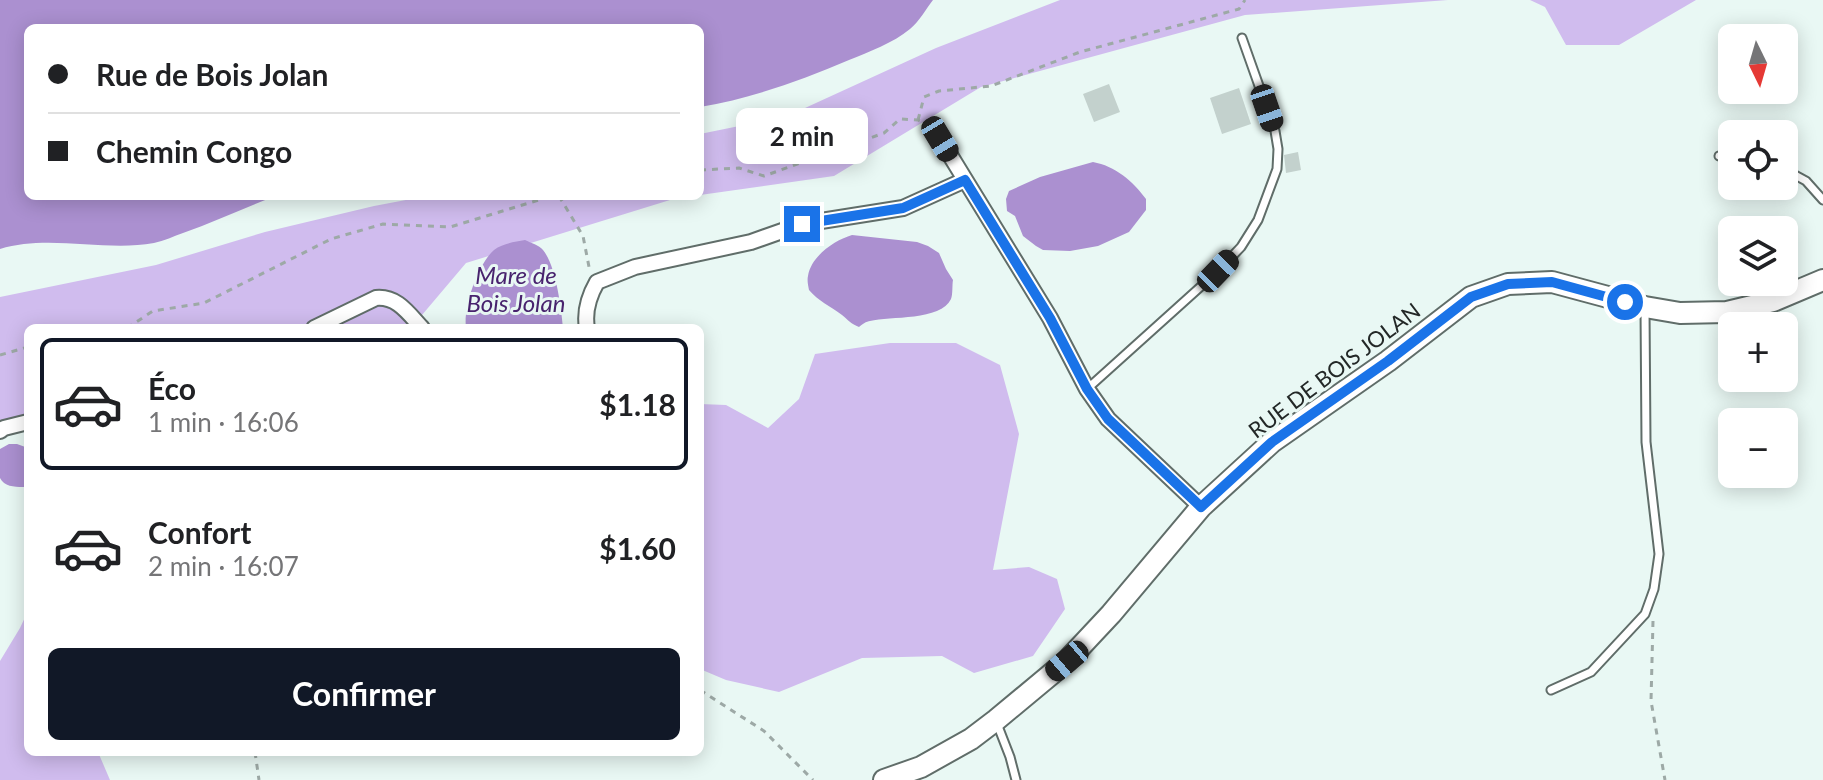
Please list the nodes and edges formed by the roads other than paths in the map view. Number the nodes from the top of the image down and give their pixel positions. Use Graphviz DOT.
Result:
graph roads {
  1 [pos="1242,38"];
  2 [pos="934,129"];
  3 [pos="1798,177"];
  4 [pos="965,180"];
  5 [pos="1823,200"];
  6 [pos="1823,280"];
  7 [pos="1645,307"];
  8 [pos="322,324"];
  9 [pos="418,324"];
  10 [pos="586,324"];
  11 [pos="1087,389"];
  12 [pos="24,423"];
  13 [pos="0,431"];
  14 [pos="1201,507"];
  15 [pos="1551,690"];
  16 [pos="996,720"];
  17 [pos="884,780"];
  18 [pos="1016,780"];
  1 -- 11 [label="lane"];
  2 -- 4 [label="street"];
  3 -- 5 [label="lane"];
  4 -- 10 [label="street"];
  4 -- 11 [label="street"];
  6 -- 7 [label="street, RUE DE BOIS JOLAN"];
  7 -- 14 [label="street, RUE DE BOIS JOLAN"];
  7 -- 15 [label="lane"];
  8 -- 9 [label="street"];
  11 -- 14 [label="street"];
  12 -- 13 [label="street"];
  14 -- 16 [label="street, RUE DE BOIS JOLAN"];
  16 -- 17 [label="street, RUE DE BOIS JOLAN"];
  16 -- 18 [label="lane"];
}
